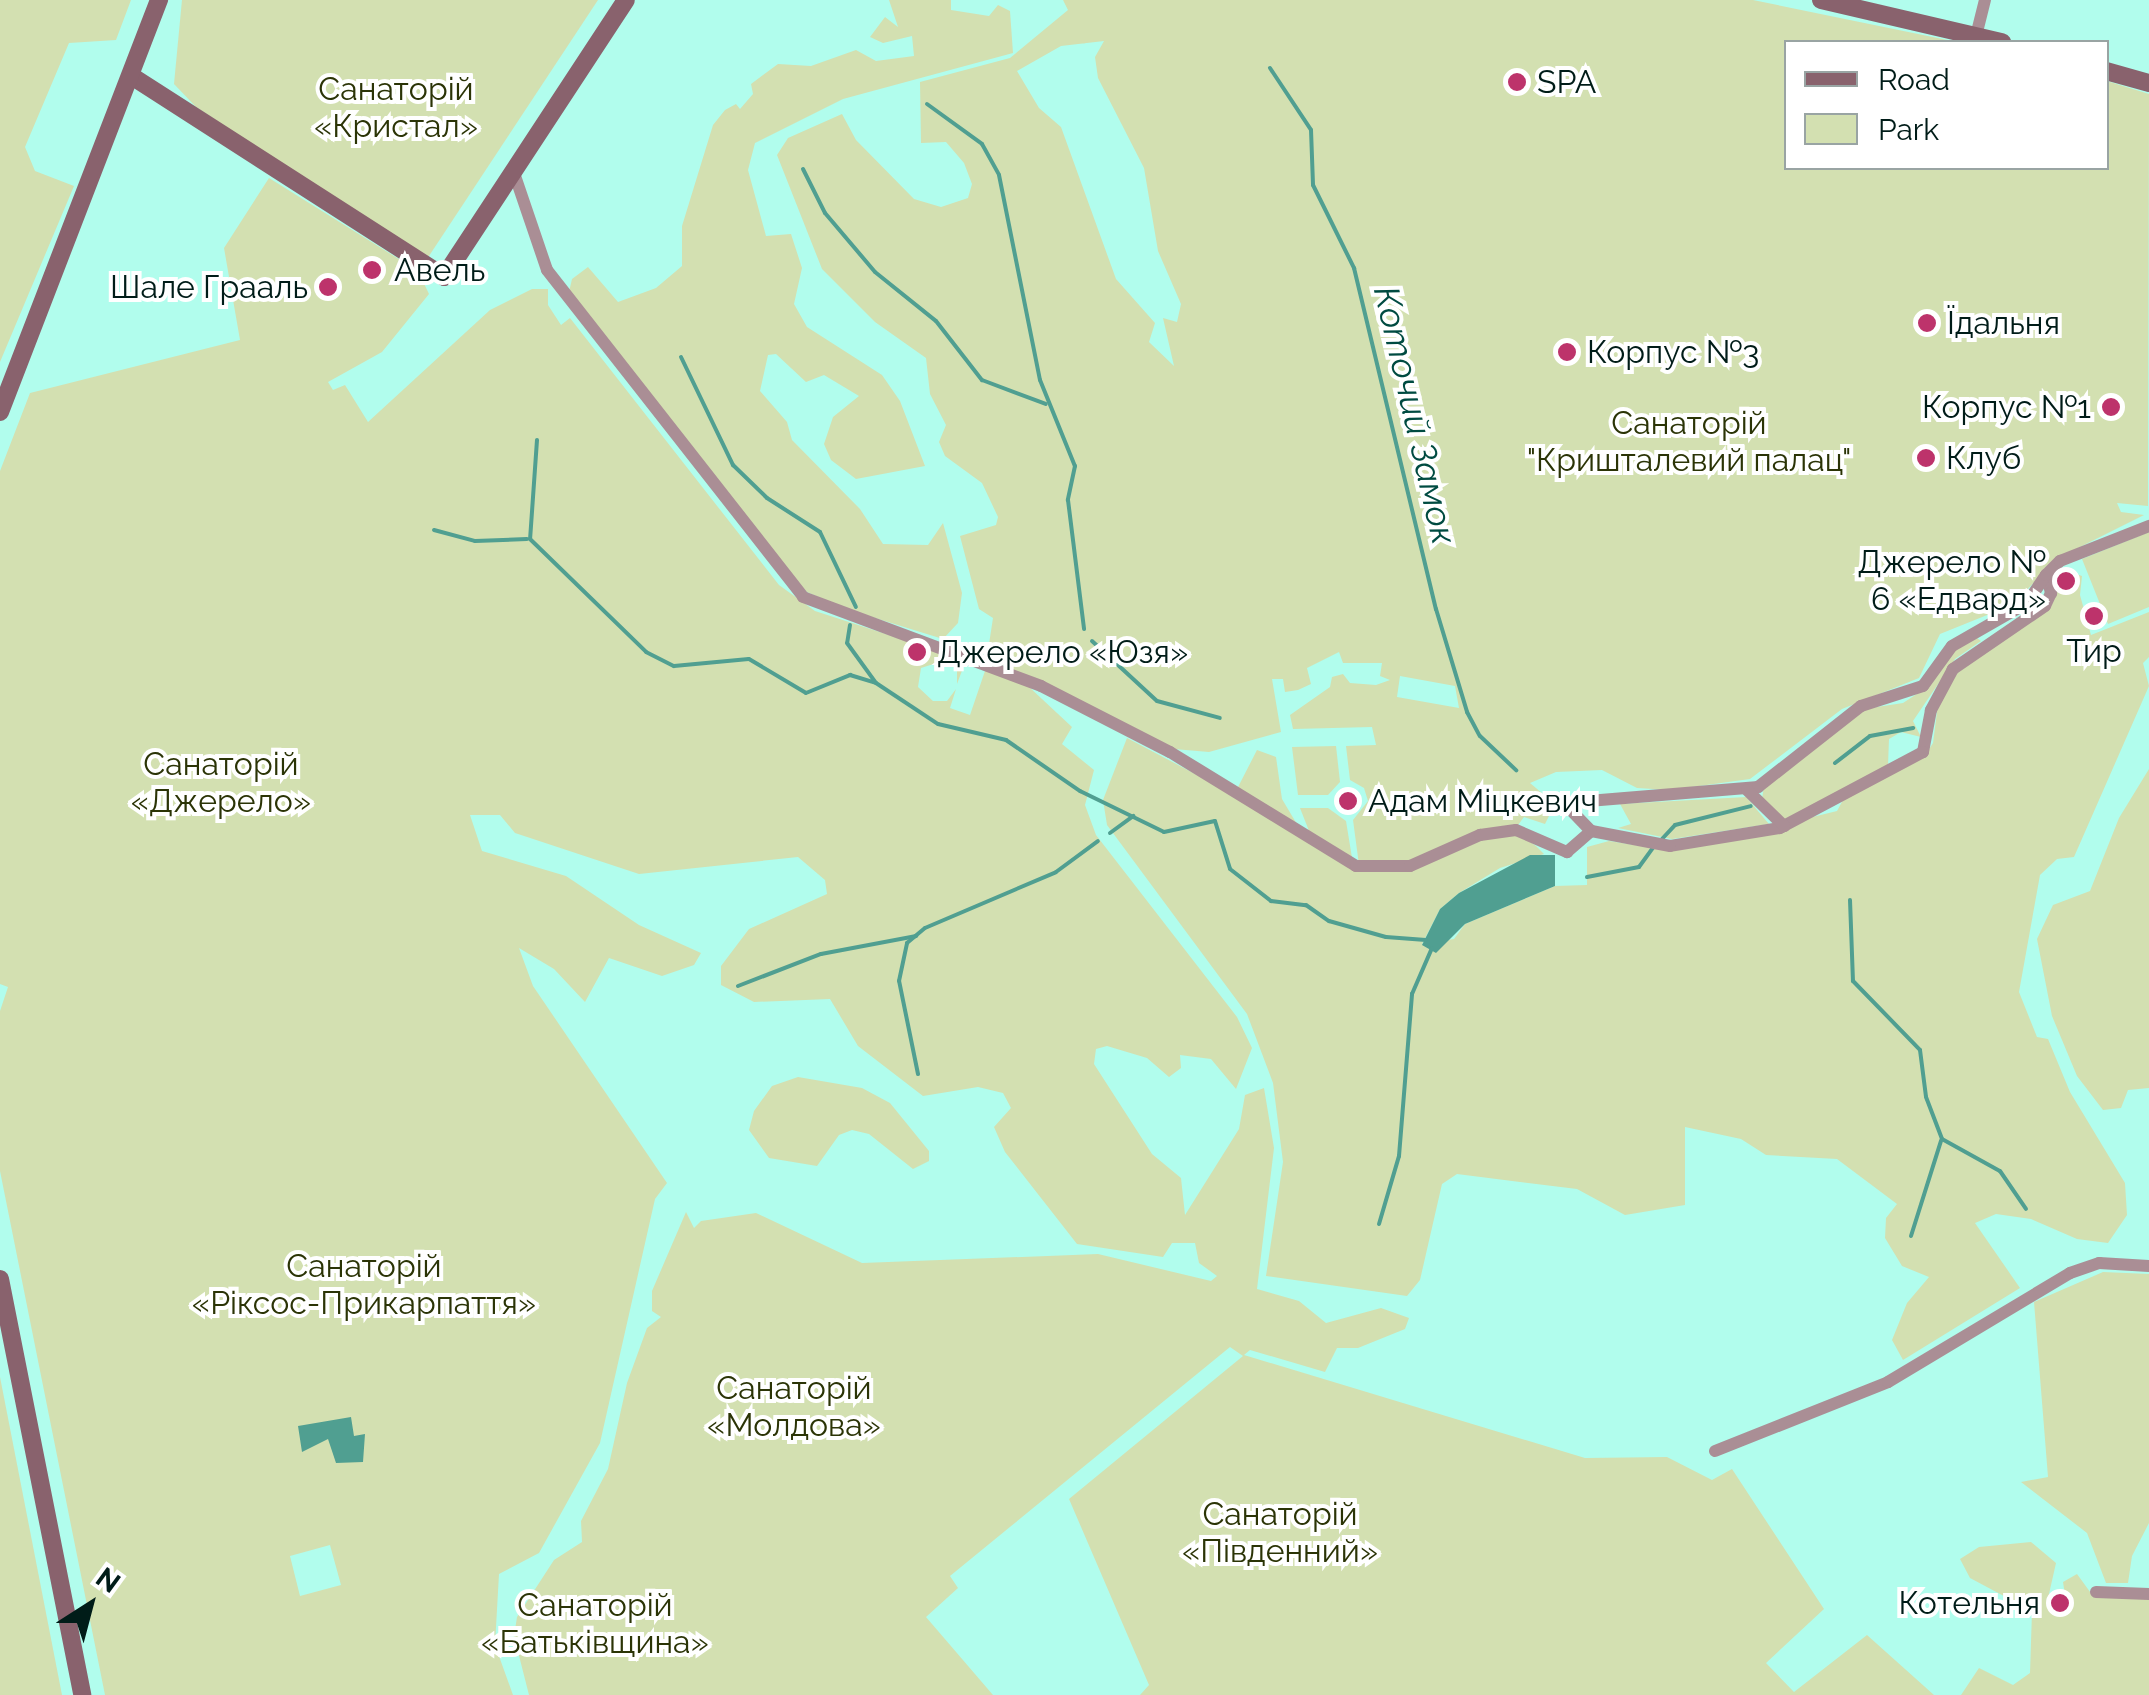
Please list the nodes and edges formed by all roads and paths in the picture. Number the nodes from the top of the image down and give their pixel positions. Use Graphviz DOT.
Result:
graph roads {
  1 [pos="159,0"];
  2 [pos="626,0"];
  3 [pos="1821,0"];
  4 [pos="1985,0"];
  5 [pos="1976,36"];
  6 [pos="1993,40"];
  7 [pos="2109,72"];
  8 [pos="133,77"];
  9 [pos="2149,83"];
  10 [pos="514,172"];
  11 [pos="0,412"];
  12 [pos="2149,526"];
  13 [pos="2046,575"];
  14 [pos="1747,790"];
  15 [pos="1784,826"];
  16 [pos="1591,832"];
  17 [pos="2149,1266"];
  18 [pos="0,1279"];
  19 [pos="1715,1451"];
  20 [pos="2096,1592"];
  21 [pos="2149,1594"];
  22 [pos="82,1695"];
  1 -- 8 [label="street"];
  2 -- 10 [label="street"];
  3 -- 5 [label="street"];
  4 -- 5 [label="street"];
  5 -- 6 [label="street"];
  7 -- 9 [label="street"];
  8 -- 10 [label="street"];
  8 -- 11 [label="street"];
  10 -- 16 [label="street"];
  12 -- 13 [label="street"];
  13 -- 14 [label="street"];
  13 -- 15 [label="street"];
  14 -- 15 [label="street"];
  14 -- 16 [label="street"];
  15 -- 16 [label="street"];
  17 -- 19 [label="street"];
  18 -- 22 [label="street"];
  20 -- 21 [label="street"];
}
